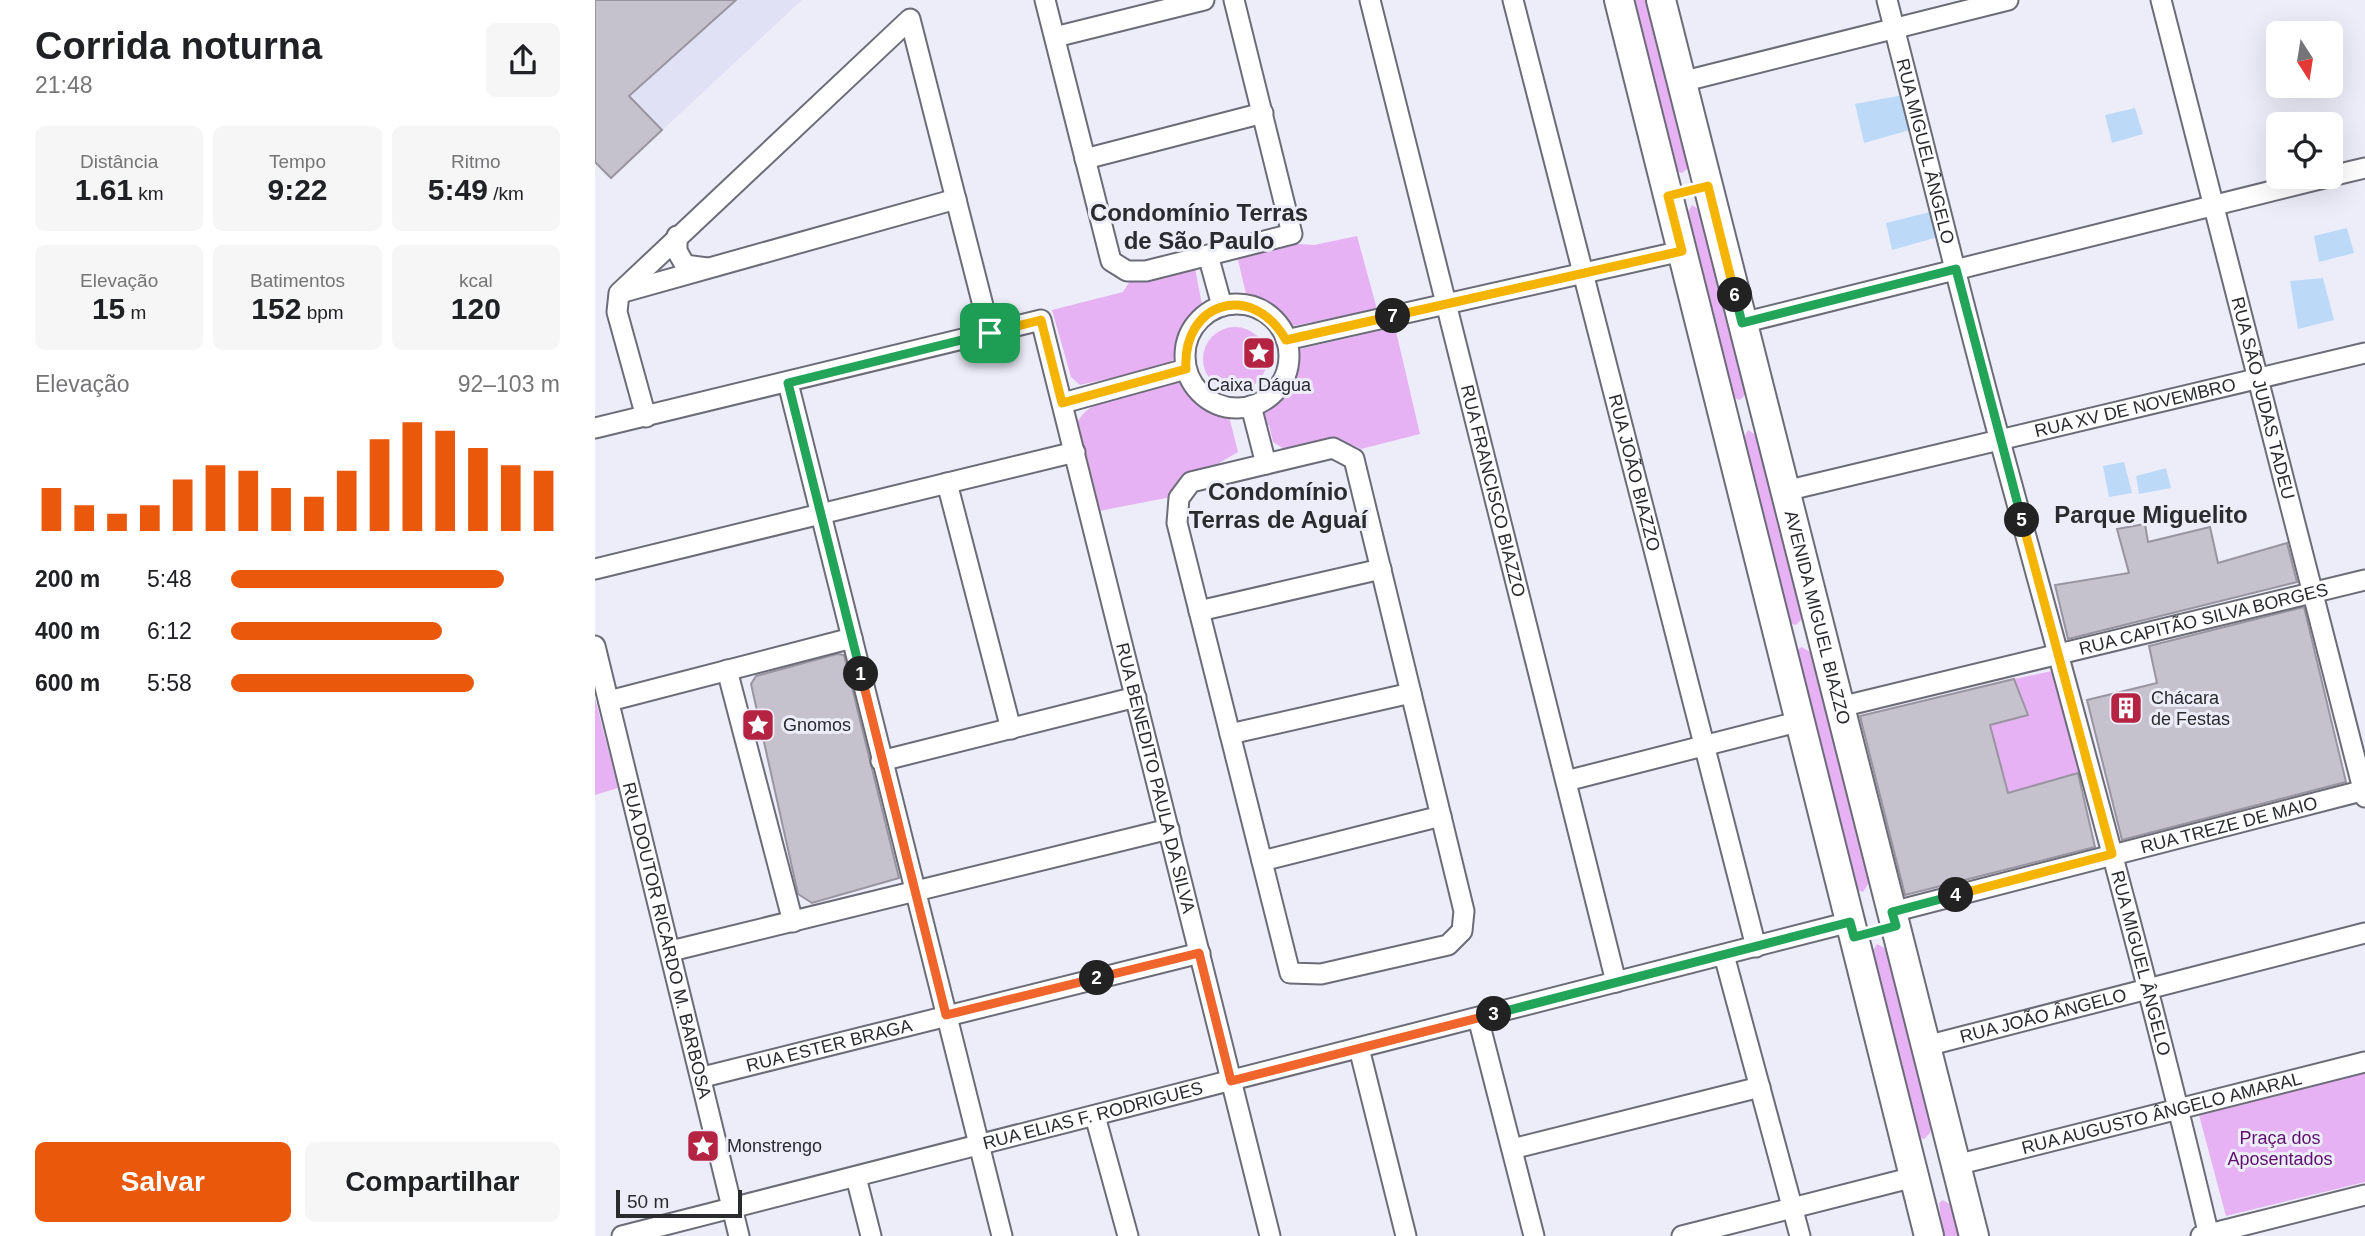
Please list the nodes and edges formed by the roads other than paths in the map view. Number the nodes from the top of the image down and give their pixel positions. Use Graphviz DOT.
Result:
graph roads {
  1 [pos="1045,0"];
  2 [pos="1204,0"];
  3 [pos="1234,0"];
  4 [pos="1370,0"];
  5 [pos="1513,0"];
  6 [pos="1619,0"];
  7 [pos="1661,0"];
  8 [pos="1887,0"];
  9 [pos="2008,0"];
  10 [pos="2161,0"];
  11 [pos="1894,28"];
  12 [pos="1055,37"];
  13 [pos="1681,82"];
  14 [pos="1263,113"];
  15 [pos="1085,159"];
  16 [pos="2365,167"];
  17 [pos="2343,172"];
  18 [pos="1708,186"];
  19 [pos="2277,189"];
  20 [pos="1668,196"];
  21 [pos="956,199"];
  22 [pos="2213,205"];
  23 [pos="677,236"];
  24 [pos="1682,251"];
  25 [pos="1208,255"];
  26 [pos="712,268"];
  27 [pos="1956,269"];
  28 [pos="1583,274"];
  29 [pos="619,293"];
  30 [pos="1446,304"];
  31 [pos="1222,306"];
  32 [pos="1742,323"];
  33 [pos="990,333"];
  34 [pos="1286,340"];
  35 [pos="2365,353"];
  36 [pos="1186,369"];
  37 [pos="2258,378"];
  38 [pos="788,383"];
  39 [pos="1062,403"];
  40 [pos="1762,403"];
  41 [pos="1251,406"];
  42 [pos="1723,413"];
  43 [pos="646,417"];
  44 [pos="595,428"];
  45 [pos="2000,440"];
  46 [pos="1075,452"];
  47 [pos="1266,464"];
  48 [pos="947,483"];
  49 [pos="1785,491"];
  50 [pos="822,515"];
  51 [pos="595,569"];
  52 [pos="1381,569"];
  53 [pos="2365,580"];
  54 [pos="2313,594"];
  55 [pos="1199,611"];
  56 [pos="852,638"];
  57 [pos="595,646"];
  58 [pos="2060,653"];
  59 [pos="727,670"];
  60 [pos="1411,693"];
  61 [pos="1136,697"];
  62 [pos="609,701"];
  63 [pos="1840,707"];
  64 [pos="1801,721"];
  65 [pos="1011,729"];
  66 [pos="1230,734"];
  67 [pos="1704,746"];
  68 [pos="881,761"];
  69 [pos="1566,781"];
  70 [pos="2364,792"];
  71 [pos="1441,816"];
  72 [pos="1168,828"];
  73 [pos="2112,854"];
  74 [pos="1262,862"];
  75 [pos="914,891"];
  76 [pos="1892,911"];
  77 [pos="1850,921"];
  78 [pos="793,922"];
  79 [pos="2365,933"];
  80 [pos="1756,947"];
  81 [pos="671,951"];
  82 [pos="1199,953"];
  83 [pos="1724,955"];
  84 [pos="1616,982"];
  85 [pos="2147,987"];
  86 [pos="946,1015"];
  87 [pos="1478,1018"];
  88 [pos="1926,1046"];
  89 [pos="1359,1048"];
  90 [pos="2365,1062"];
  91 [pos="703,1077"];
  92 [pos="1231,1081"];
  93 [pos="1760,1087"];
  94 [pos="2179,1108"];
  95 [pos="1095,1116"];
  96 [pos="979,1145"];
  97 [pos="1512,1149"];
  98 [pos="1956,1166"];
  99 [pos="856,1177"];
  100 [pos="1914,1177"];
  101 [pos="2365,1195"];
  102 [pos="733,1208"];
  103 [pos="1792,1208"];
  104 [pos="2206,1235"];
  105 [pos="622,1236"];
  106 [pos="740,1236"];
  107 [pos="871,1236"];
  108 [pos="1002,1236"];
  109 [pos="1128,1236"];
  110 [pos="1270,1236"];
  111 [pos="1406,1236"];
  112 [pos="1534,1236"];
  113 [pos="1682,1236"];
  114 [pos="1800,1236"];
  115 [pos="1929,1236"];
  116 [pos="1974,1236"];
  1 -- 12 [label="street"];
  2 -- 12 [label="street"];
  3 -- 14 [label="street"];
  4 -- 30 [label="street, RUA FRANCISCO BIAZZO"];
  5 -- 28 [label="street, RUA JOÃO BIAZZO"];
  6 -- 20 [label="street"];
  7 -- 13 [label="street, AVENIDA MIGUEL BIAZZO"];
  8 -- 11 [label="street, RUA MIGUEL ÂNGELO"];
  9 -- 11 [label="street"];
  10 -- 22 [label="street, RUA SÃO JUDAS TADEU"];
  11 -- 13 [label="street"];
  11 -- 27 [label="street, RUA MIGUEL ÂNGELO"];
  12 -- 15 [label="street"];
  13 -- 18 [label="street, AVENIDA MIGUEL BIAZZO"];
  14 -- 15 [label="street"];
  14 -- 25 [label="street"];
  15 -- 25 [label="street"];
  16 -- 17 [label="street"];
  18 -- 20 [label="street"];
  18 -- 32 [label="street, AVENIDA MIGUEL BIAZZO"];
  19 -- 22 [label="street"];
  20 -- 24 [label="street"];
  21 -- 23 [label="street"];
  21 -- 26 [label="street"];
  21 -- 33 [label="street"];
  22 -- 27 [label="street"];
  22 -- 37 [label="street, RUA SÃO JUDAS TADEU"];
  23 -- 26 [label="street"];
  23 -- 29 [label="street"];
  24 -- 28 [label="street"];
  24 -- 42 [label="street"];
  25 -- 31 [label="street"];
  26 -- 29 [label="street"];
  27 -- 32 [label="street"];
  27 -- 45 [label="street, RUA MIGUEL ÂNGELO"];
  28 -- 30 [label="street"];
  28 -- 67 [label="street, RUA JOÃO BIAZZO"];
  29 -- 43 [label="street"];
  30 -- 34 [label="street"];
  30 -- 69 [label="street, RUA FRANCISCO BIAZZO"];
  31 -- 34 [label="street"];
  31 -- 36 [label="street"];
  32 -- 40 [label="street, AVENIDA MIGUEL BIAZZO"];
  33 -- 38 [label="street"];
  33 -- 39 [label="street, RUA BENEDITO PAULA DA SILVA"];
  34 -- 41 [label="street"];
  35 -- 37 [label="street, RUA XV DE NOVEMBRO"];
  36 -- 39 [label="street"];
  36 -- 41 [label="street"];
  37 -- 45 [label="street, RUA XV DE NOVEMBRO"];
  37 -- 54 [label="street, RUA SÃO JUDAS TADEU"];
  38 -- 43 [label="street"];
  38 -- 50 [label="street"];
  39 -- 46 [label="street, RUA BENEDITO PAULA DA SILVA"];
  40 -- 42 [label="street"];
  40 -- 49 [label="street, AVENIDA MIGUEL BIAZZO"];
  41 -- 47 [label="street"];
  42 -- 64 [label="street"];
  43 -- 44 [label="street"];
  45 -- 49 [label="street, RUA XV DE NOVEMBRO"];
  45 -- 58 [label="street, RUA MIGUEL ÂNGELO"];
  46 -- 48 [label="street"];
  46 -- 61 [label="street, RUA BENEDITO PAULA DA SILVA"];
  47 -- 52 [label="street"];
  47 -- 55 [label="street"];
  48 -- 50 [label="street"];
  48 -- 65 [label="street"];
  49 -- 63 [label="street, AVENIDA MIGUEL BIAZZO"];
  50 -- 51 [label="street"];
  50 -- 56 [label="street"];
  52 -- 55 [label="street"];
  52 -- 60 [label="street"];
  53 -- 54 [label="street, RUA CAPITÃO SILVA BORGES"];
  54 -- 58 [label="street, RUA CAPITÃO SILVA BORGES"];
  54 -- 70 [label="street, RUA SÃO JUDAS TADEU"];
  55 -- 66 [label="street"];
  56 -- 59 [label="street"];
  56 -- 68 [label="street"];
  57 -- 62 [label="street, RUA DOUTOR RICARDO M. BARBOSA"];
  58 -- 63 [label="street, RUA CAPITÃO SILVA BORGES"];
  58 -- 73 [label="street, RUA MIGUEL ÂNGELO"];
  59 -- 62 [label="street"];
  59 -- 78 [label="street"];
  60 -- 66 [label="street"];
  60 -- 71 [label="street"];
  61 -- 65 [label="street"];
  61 -- 72 [label="street, RUA BENEDITO PAULA DA SILVA"];
  62 -- 81 [label="street, RUA DOUTOR RICARDO M. BARBOSA"];
  63 -- 76 [label="street, AVENIDA MIGUEL BIAZZO"];
  64 -- 67 [label="street"];
  64 -- 77 [label="street"];
  65 -- 68 [label="street"];
  66 -- 74 [label="street"];
  67 -- 69 [label="street"];
  67 -- 80 [label="street, RUA JOÃO BIAZZO"];
  68 -- 75 [label="street"];
  69 -- 84 [label="street, RUA FRANCISCO BIAZZO"];
  70 -- 73 [label="street, RUA TREZE DE MAIO"];
  71 -- 74 [label="street"];
  71 -- 74 [label="street"];
  72 -- 75 [label="street"];
  72 -- 82 [label="street, RUA BENEDITO PAULA DA SILVA"];
  73 -- 76 [label="street, RUA TREZE DE MAIO"];
  73 -- 85 [label="street, RUA MIGUEL ÂNGELO"];
  75 -- 78 [label="street"];
  75 -- 86 [label="street"];
  76 -- 77 [label="street"];
  76 -- 88 [label="street, AVENIDA MIGUEL BIAZZO"];
  77 -- 80 [label="street, RUA ELIAS F. RODRIGUES"];
  77 -- 100 [label="street"];
  78 -- 81 [label="street"];
  79 -- 85 [label="street, RUA JOÃO ÂNGELO"];
  80 -- 83 [label="street, RUA ELIAS F. RODRIGUES"];
  81 -- 91 [label="street, RUA DOUTOR RICARDO M. BARBOSA"];
  82 -- 86 [label="street, RUA ESTER BRAGA"];
  82 -- 92 [label="street, RUA BENEDITO PAULA DA SILVA"];
  83 -- 84 [label="street, RUA ELIAS F. RODRIGUES"];
  83 -- 93 [label="street"];
  84 -- 87 [label="street, RUA ELIAS F. RODRIGUES"];
  85 -- 88 [label="street, RUA JOÃO ÂNGELO"];
  85 -- 94 [label="street, RUA MIGUEL ÂNGELO"];
  86 -- 91 [label="street, RUA ESTER BRAGA"];
  86 -- 96 [label="street"];
  87 -- 89 [label="street, RUA ELIAS F. RODRIGUES"];
  87 -- 97 [label="street"];
  88 -- 98 [label="street, AVENIDA MIGUEL BIAZZO"];
  89 -- 92 [label="street, RUA ELIAS F. RODRIGUES"];
  89 -- 111 [label="street"];
  90 -- 94 [label="street, RUA AUGUSTO ÂNGELO AMARAL"];
  91 -- 102 [label="street, RUA DOUTOR RICARDO M. BARBOSA"];
  92 -- 95 [label="street, RUA ELIAS F. RODRIGUES"];
  92 -- 110 [label="street, RUA BENEDITO PAULA DA SILVA"];
  93 -- 97 [label="street"];
  93 -- 103 [label="street"];
  94 -- 98 [label="street, RUA AUGUSTO ÂNGELO AMARAL"];
  94 -- 104 [label="street, RUA MIGUEL ÂNGELO"];
  95 -- 96 [label="street, RUA ELIAS F. RODRIGUES"];
  95 -- 109 [label="street"];
  96 -- 99 [label="street, RUA ELIAS F. RODRIGUES"];
  96 -- 108 [label="street"];
  97 -- 112 [label="street"];
  98 -- 100 [label="street"];
  98 -- 116 [label="street, AVENIDA MIGUEL BIAZZO"];
  99 -- 102 [label="street, RUA ELIAS F. RODRIGUES"];
  99 -- 107 [label="street"];
  100 -- 103 [label="street"];
  100 -- 115 [label="street"];
  101 -- 104 [label="street"];
  102 -- 105 [label="street, RUA ELIAS F. RODRIGUES"];
  102 -- 106 [label="street, RUA DOUTOR RICARDO M. BARBOSA"];
  103 -- 113 [label="street"];
  103 -- 114 [label="street"];
}
